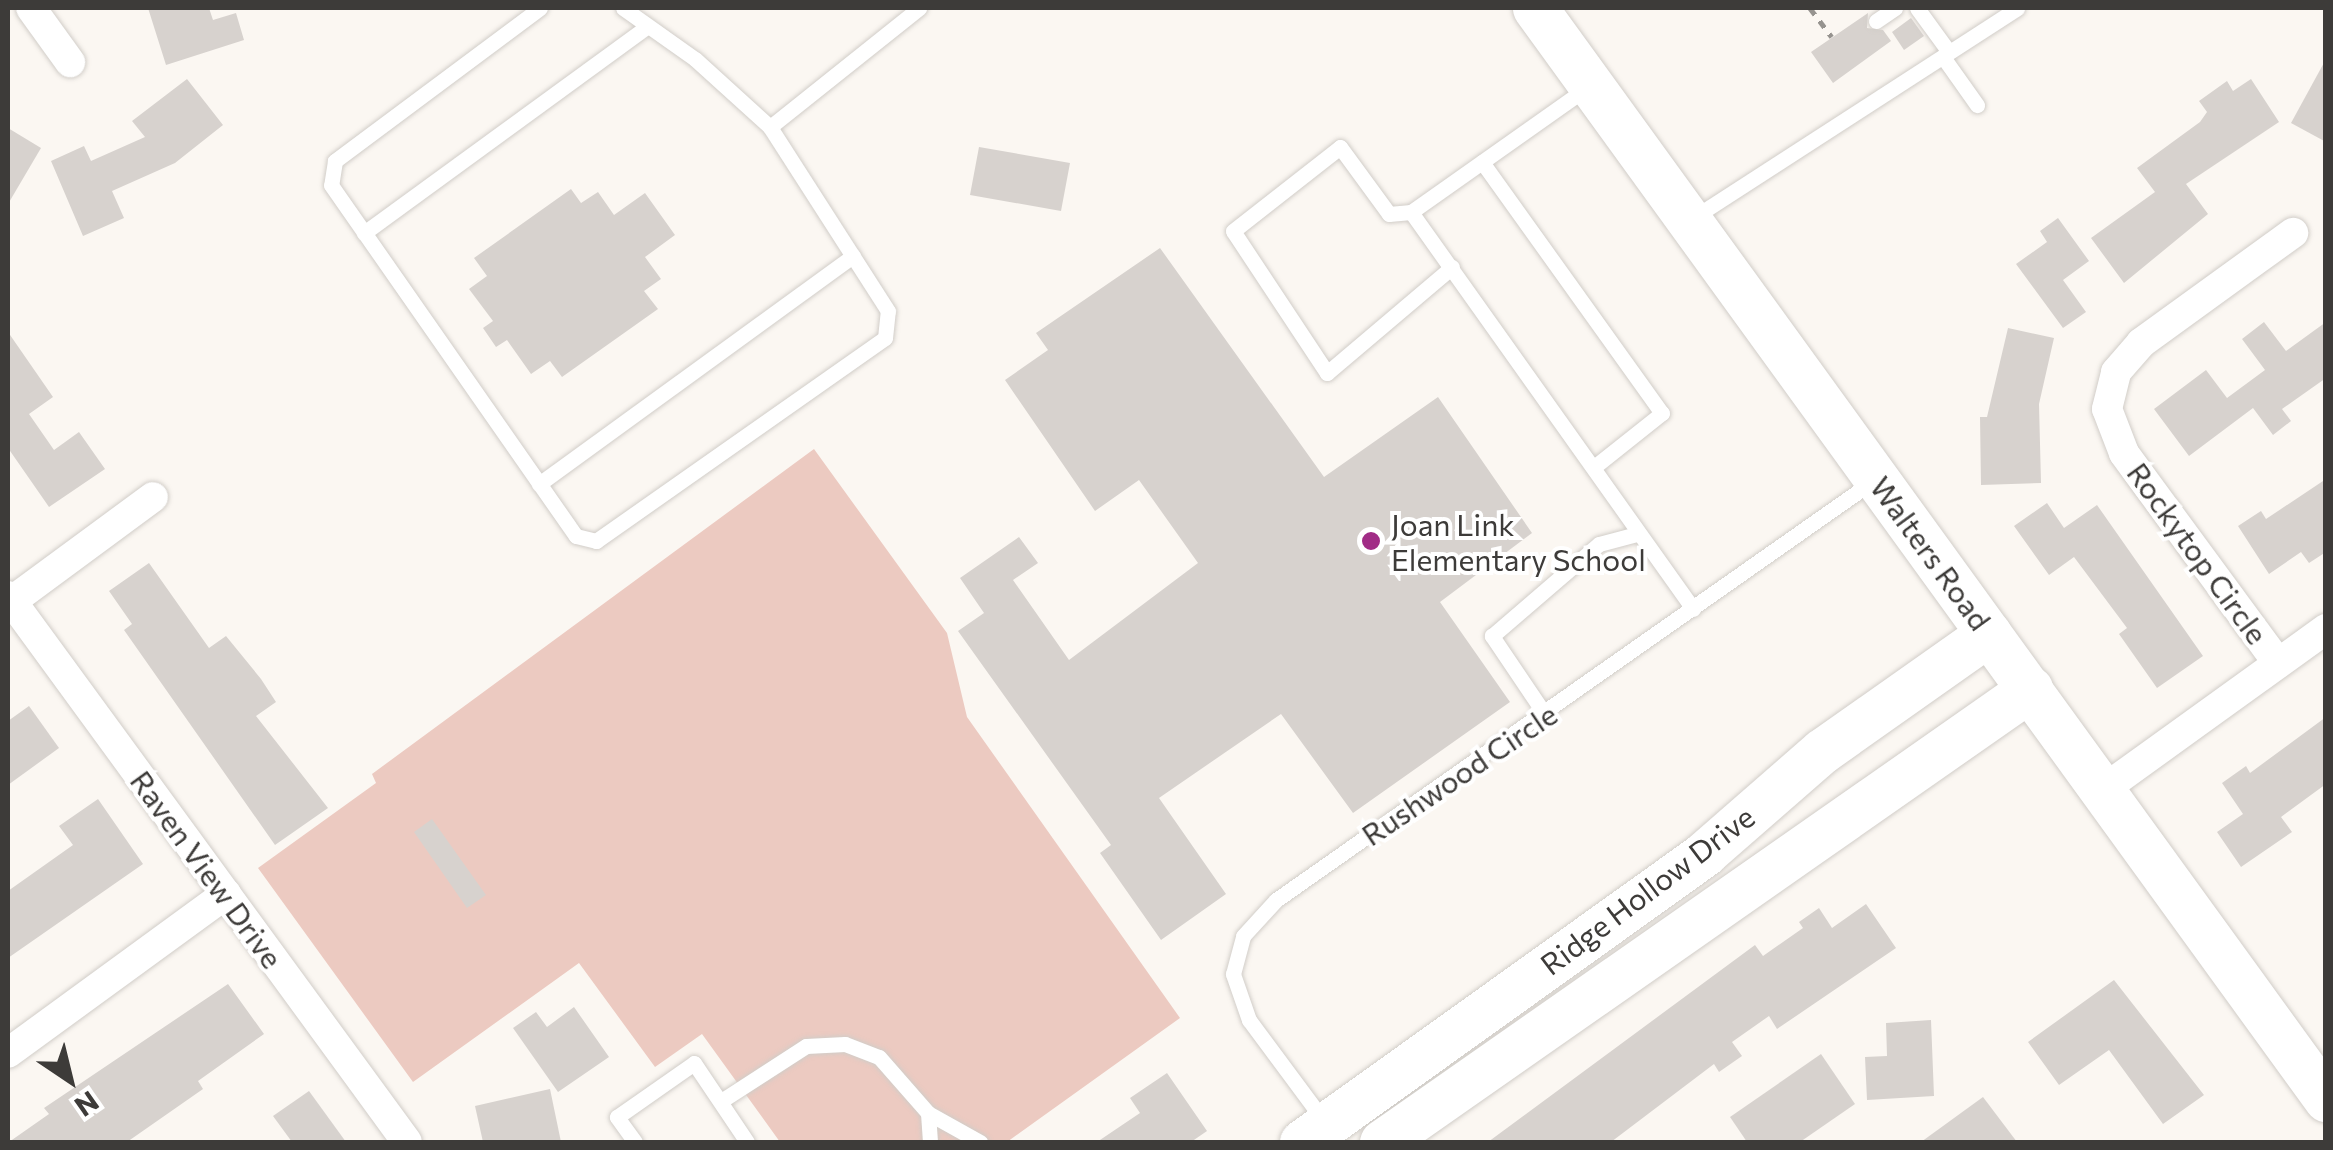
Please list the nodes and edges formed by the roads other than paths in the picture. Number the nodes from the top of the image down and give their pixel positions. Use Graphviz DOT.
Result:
graph roads {
  1 [pos="31,8"];
  2 [pos="540,8"];
  3 [pos="623,8"];
  4 [pos="919,8"];
  5 [pos="1535,8"];
  6 [pos="1895,8"];
  7 [pos="1917,8"];
  8 [pos="2016,8"];
  9 [pos="1876,20"];
  10 [pos="648,26"];
  11 [pos="1946,55"];
  12 [pos="70,62"];
  13 [pos="1591,85"];
  14 [pos="1977,105"];
  15 [pos="770,127"];
  16 [pos="1482,162"];
  17 [pos="1411,212"];
  18 [pos="1690,220"];
  19 [pos="364,233"];
  20 [pos="2293,233"];
  21 [pos="853,256"];
  22 [pos="1452,267"];
  23 [pos="1594,468"];
  24 [pos="1876,478"];
  25 [pos="539,484"];
  26 [pos="153,497"];
  27 [pos="1638,534"];
  28 [pos="9,601"];
  29 [pos="1693,609"];
  30 [pos="2326,629"];
  31 [pos="1989,633"];
  32 [pos="2278,662"];
  33 [pos="2030,689"];
  34 [pos="1546,716"];
  35 [pos="2104,789"];
  36 [pos="226,894"];
  37 [pos="8,1053"];
  38 [pos="2326,1100"];
  39 [pos="721,1101"];
  40 [pos="928,1113"];
  41 [pos="1322,1137"];
  42 [pos="407,1142"];
  43 [pos="635,1142"];
  44 [pos="747,1142"];
  45 [pos="930,1142"];
  46 [pos="980,1142"];
  47 [pos="1382,1142"];
  1 -- 12 [label="street"];
  2 -- 19 [label="lane"];
  3 -- 10 [label="lane"];
  4 -- 15 [label="lane"];
  5 -- 13 [label="street, Walters Road"];
  6 -- 9 [label="lane"];
  7 -- 11 [label="lane"];
  8 -- 11 [label="lane"];
  10 -- 15 [label="lane"];
  10 -- 19 [label="lane"];
  11 -- 14 [label="lane"];
  11 -- 18 [label="lane"];
  13 -- 16 [label="lane"];
  13 -- 18 [label="street, Walters Road"];
  15 -- 21 [label="lane"];
  16 -- 17 [label="lane"];
  16 -- 23 [label="lane"];
  17 -- 22 [label="lane"];
  17 -- 22 [label="lane"];
  18 -- 24 [label="street, Walters Road"];
  19 -- 25 [label="lane"];
  20 -- 32 [label="street, Rockytop Circle"];
  21 -- 25 [label="lane"];
  21 -- 25 [label="lane"];
  22 -- 23 [label="lane"];
  23 -- 27 [label="lane"];
  24 -- 29 [label="lane, Rushwood Circle"];
  24 -- 31 [label="street, Walters Road"];
  26 -- 28 [label="street"];
  27 -- 29 [label="lane"];
  27 -- 34 [label="lane"];
  28 -- 36 [label="street, Raven View Drive"];
  29 -- 34 [label="lane, Rushwood Circle"];
  30 -- 32 [label="street"];
  31 -- 33 [label="street, Walters Road"];
  31 -- 41 [label="street, Ridge Hollow Drive"];
  32 -- 35 [label="street"];
  33 -- 35 [label="street, Walters Road"];
  33 -- 47 [label="street, Ridge Hollow Drive"];
  34 -- 41 [label="lane, Rushwood Circle"];
  35 -- 38 [label="street, Walters Road"];
  36 -- 37 [label="street"];
  36 -- 42 [label="street, Raven View Drive"];
  39 -- 40 [label="lane"];
  39 -- 43 [label="lane"];
  39 -- 44 [label="lane"];
  40 -- 45 [label="lane"];
  40 -- 46 [label="lane"];
}
